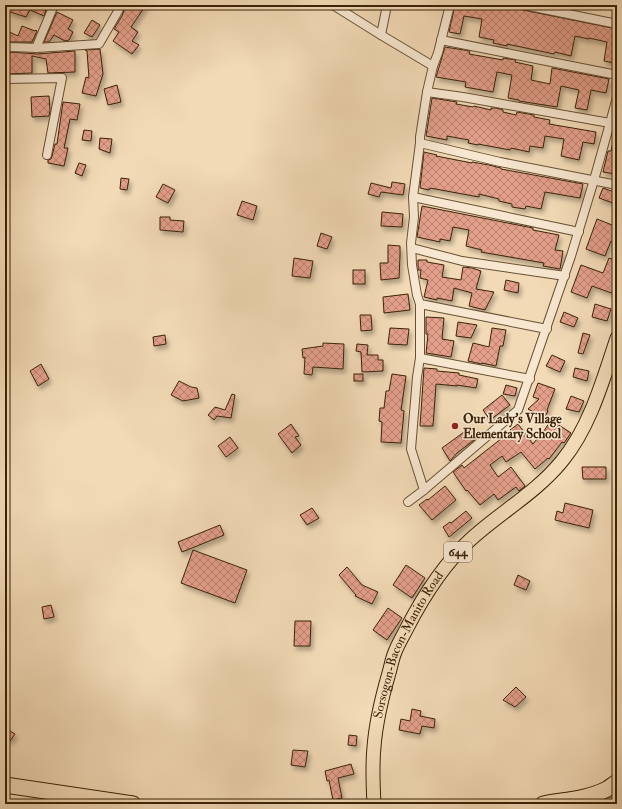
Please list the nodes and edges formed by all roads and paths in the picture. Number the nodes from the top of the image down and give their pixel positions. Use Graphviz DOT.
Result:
graph roads {
  1 [pos="54,5"];
  2 [pos="121,5"];
  3 [pos="334,5"];
  4 [pos="387,5"];
  5 [pos="450,5"];
  6 [pos="524,5"];
  7 [pos="617,24"];
  8 [pos="381,35"];
  9 [pos="441,40"];
  10 [pos="5,45"];
  11 [pos="36,48"];
  12 [pos="433,66"];
  13 [pos="617,75"];
  14 [pos="5,79"];
  15 [pos="427,92"];
  16 [pos="617,97"];
  17 [pos="610,123"];
  18 [pos="420,143"];
  19 [pos="47,155"];
  20 [pos="594,180"];
  21 [pos="617,185"];
  22 [pos="413,197"];
  23 [pos="579,232"];
  24 [pos="412,248"];
  25 [pos="565,276"];
  26 [pos="420,304"];
  27 [pos="547,329"];
  28 [pos="617,338"];
  29 [pos="420,358"];
  30 [pos="530,379"];
  31 [pos="424,490"];
  32 [pos="408,502"];
  33 [pos="617,782"];
  34 [pos="5,785"];
  35 [pos="133,804"];
  36 [pos="374,804"];
  37 [pos="543,804"];
  1 -- 11 [label="street"];
  2 -- 11 [label="street"];
  3 -- 8 [label="street"];
  4 -- 8 [label="street"];
  5 -- 9 [label="street"];
  6 -- 7 [label="street"];
  8 -- 12 [label="street"];
  9 -- 12 [label="street"];
  9 -- 13 [label="street"];
  10 -- 11 [label="street"];
  12 -- 15 [label="street"];
  14 -- 19 [label="street"];
  15 -- 17 [label="street"];
  15 -- 18 [label="street"];
  16 -- 17 [label="street"];
  17 -- 20 [label="street"];
  18 -- 20 [label="street"];
  18 -- 22 [label="street"];
  20 -- 21 [label="street"];
  20 -- 23 [label="street"];
  22 -- 23 [label="street"];
  22 -- 24 [label="street"];
  23 -- 25 [label="street"];
  24 -- 25 [label="street"];
  24 -- 26 [label="street"];
  25 -- 27 [label="street"];
  26 -- 27 [label="street"];
  26 -- 29 [label="street"];
  27 -- 30 [label="street"];
  28 -- 36 [label="main road, Sorsogon-Bacon-Manito Road / 644"];
  29 -- 30 [label="street"];
  29 -- 31 [label="street"];
  30 -- 31 [label="street"];
  31 -- 32 [label="street"];
  33 -- 37 [label="highway"];
  34 -- 35 [label="highway"];
}
